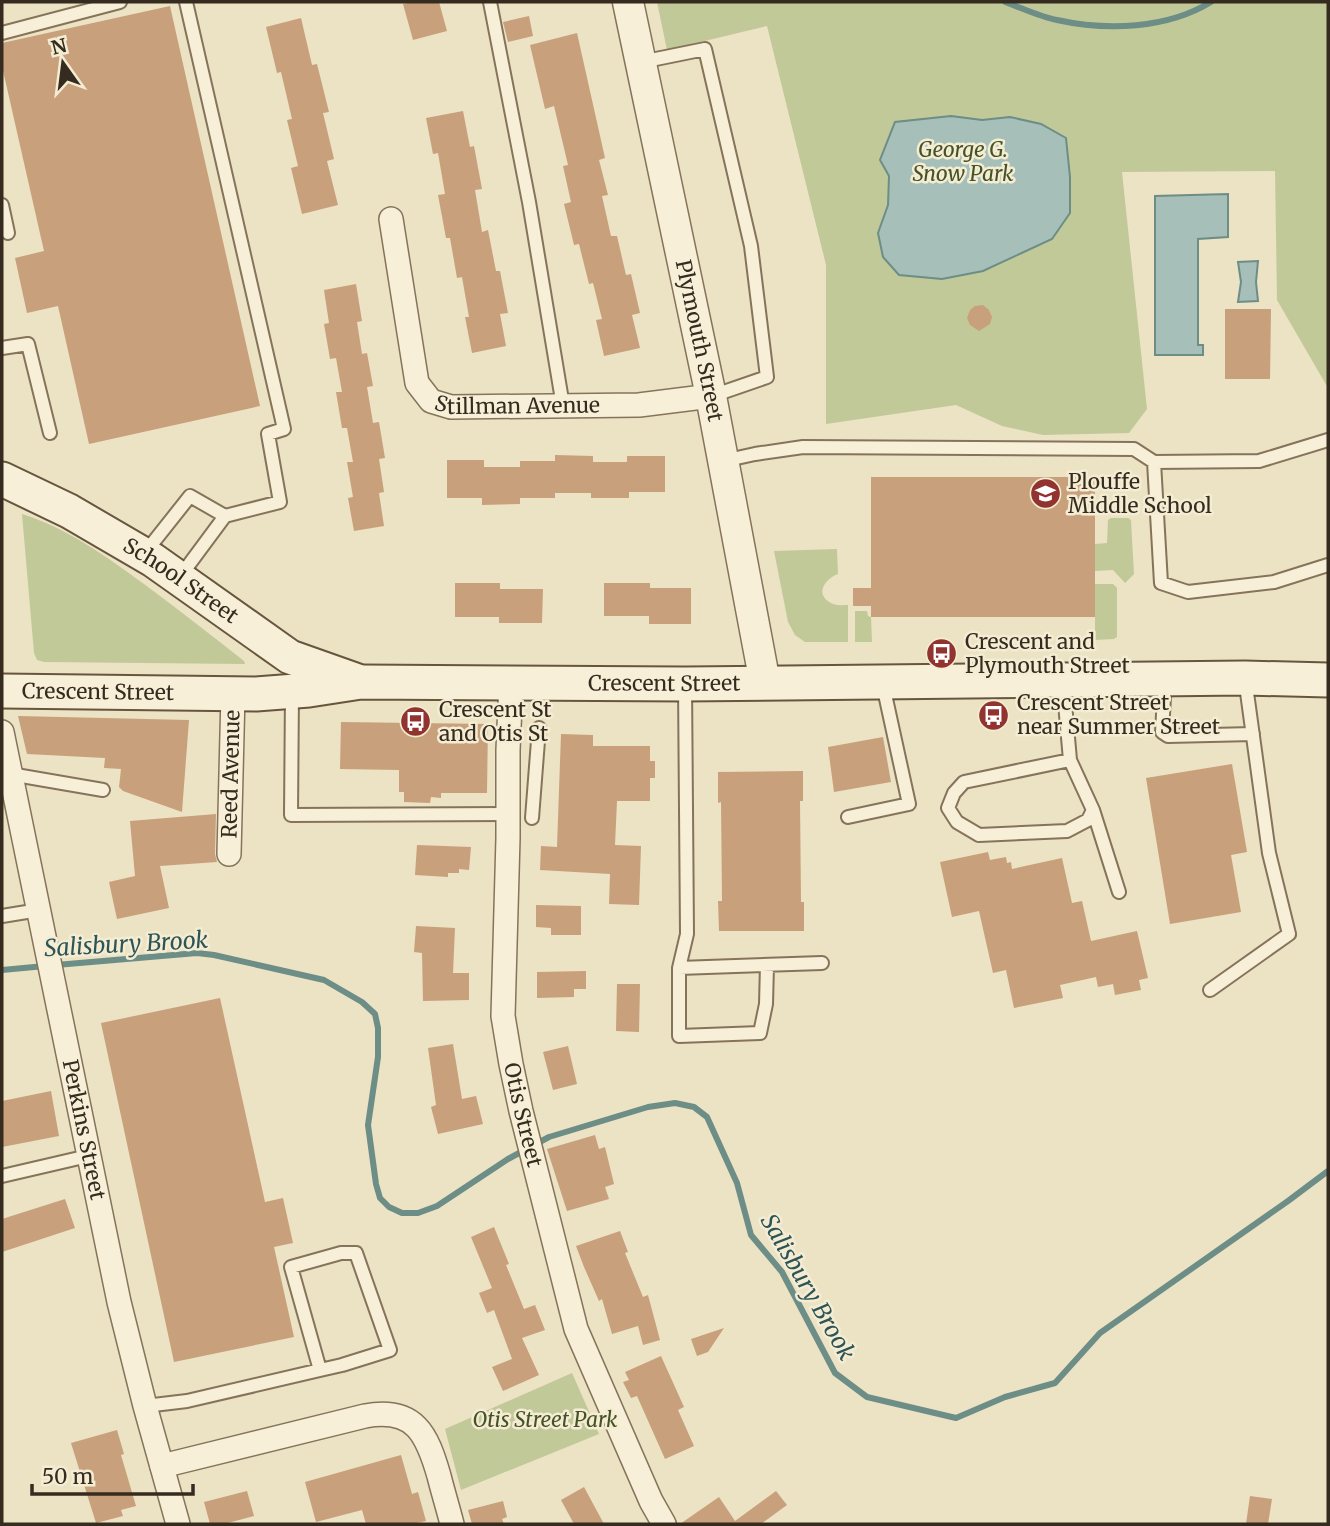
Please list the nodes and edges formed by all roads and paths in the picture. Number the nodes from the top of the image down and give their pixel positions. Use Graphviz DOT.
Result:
graph roads {
  1 [pos="120,2"];
  2 [pos="186,2"];
  3 [pos="490,2"];
  4 [pos="628,2"];
  5 [pos="94,5"];
  6 [pos="2,33"];
  7 [pos="641,62"];
  8 [pos="2,205"];
  9 [pos="391,219"];
  10 [pos="8,233"];
  11 [pos="2,348"];
  12 [pos="711,397"];
  13 [pos="563,406"];
  14 [pos="50,433"];
  15 [pos="1328,440"];
  16 [pos="723,461"];
  17 [pos="1154,462"];
  18 [pos="2,479"];
  19 [pos="225,516"];
  20 [pos="144,554"];
  21 [pos="1328,565"];
  22 [pos="179,579"];
  23 [pos="1245,678"];
  24 [pos="1165,679"];
  25 [pos="1063,680"];
  26 [pos="1328,680"];
  27 [pos="361,682"];
  28 [pos="883,682"];
  29 [pos="511,683"];
  30 [pos="765,683"];
  31 [pos="685,684"];
  32 [pos="2,691"];
  33 [pos="292,691"];
  34 [pos="233,694"];
  35 [pos="539,728"];
  36 [pos="2,732"];
  37 [pos="1253,734"];
  38 [pos="1070,760"];
  39 [pos="522,763"];
  40 [pos="10,774"];
  41 [pos="103,790"];
  42 [pos="1093,810"];
  43 [pos="508,814"];
  44 [pos="848,817"];
  45 [pos="532,818"];
  46 [pos="229,854"];
  47 [pos="1119,892"];
  48 [pos="38,910"];
  49 [pos="2,916"];
  50 [pos="822,963"];
  51 [pos="767,965"];
  52 [pos="678,968"];
  53 [pos="1210,990"];
  54 [pos="88,1156"];
  55 [pos="2,1176"];
  56 [pos="320,1370"];
  57 [pos="145,1406"];
  58 [pos="162,1466"];
  59 [pos="178,1524"];
  60 [pos="452,1524"];
  61 [pos="664,1524"];
  1 -- 5 [label="lane"];
  2 -- 19 [label="lane"];
  3 -- 13 [label="lane"];
  4 -- 7 [label="street, Plymouth Street"];
  5 -- 6 [label="lane"];
  7 -- 12 [label="street, Plymouth Street"];
  7 -- 12 [label="lane"];
  8 -- 10 [label="lane"];
  9 -- 13 [label="street, Stillman Avenue"];
  11 -- 14 [label="lane"];
  12 -- 13 [label="street, Stillman Avenue"];
  12 -- 16 [label="street, Plymouth Street"];
  15 -- 17 [label="lane"];
  16 -- 17 [label="lane"];
  16 -- 30 [label="street, Plymouth Street"];
  17 -- 21 [label="lane"];
  18 -- 20 [label="main road, School Street"];
  19 -- 20 [label="lane"];
  19 -- 22 [label="lane"];
  20 -- 22 [label="main road, School Street"];
  22 -- 27 [label="main road, School Street"];
  23 -- 24 [label="main road, Crescent Street"];
  23 -- 26 [label="main road, Crescent Street"];
  23 -- 37 [label="lane"];
  24 -- 25 [label="main road, Crescent Street"];
  24 -- 37 [label="lane"];
  25 -- 28 [label="main road, Crescent Street"];
  25 -- 38 [label="lane"];
  27 -- 29 [label="main road, Crescent Street"];
  27 -- 33 [label="main road, Crescent Street"];
  28 -- 30 [label="main road, Crescent Street"];
  28 -- 44 [label="lane"];
  29 -- 31 [label="main road, Crescent Street"];
  29 -- 39 [label="street, Otis Street"];
  30 -- 31 [label="main road, Crescent Street"];
  31 -- 52 [label="lane"];
  32 -- 34 [label="main road, Crescent Street"];
  33 -- 34 [label="main road, Crescent Street"];
  33 -- 43 [label="lane"];
  34 -- 46 [label="street, Reed Avenue"];
  35 -- 39 [label="lane"];
  36 -- 40 [label="street, Perkins Street"];
  37 -- 53 [label="lane"];
  38 -- 42 [label="lane"];
  38 -- 42 [label="lane"];
  39 -- 43 [label="street, Otis Street"];
  39 -- 45 [label="lane"];
  40 -- 41 [label="lane"];
  40 -- 48 [label="street, Perkins Street"];
  42 -- 47 [label="lane"];
  43 -- 61 [label="street, Otis Street"];
  48 -- 49 [label="lane"];
  48 -- 54 [label="street, Perkins Street"];
  50 -- 51 [label="lane"];
  51 -- 52 [label="lane"];
  51 -- 52 [label="lane"];
  54 -- 55 [label="lane"];
  54 -- 57 [label="street, Perkins Street"];
  56 -- 56 [label="lane"];
  56 -- 57 [label="lane"];
  57 -- 58 [label="street, Perkins Street"];
  58 -- 59 [label="street, Perkins Street"];
  58 -- 60 [label="street"];
}
